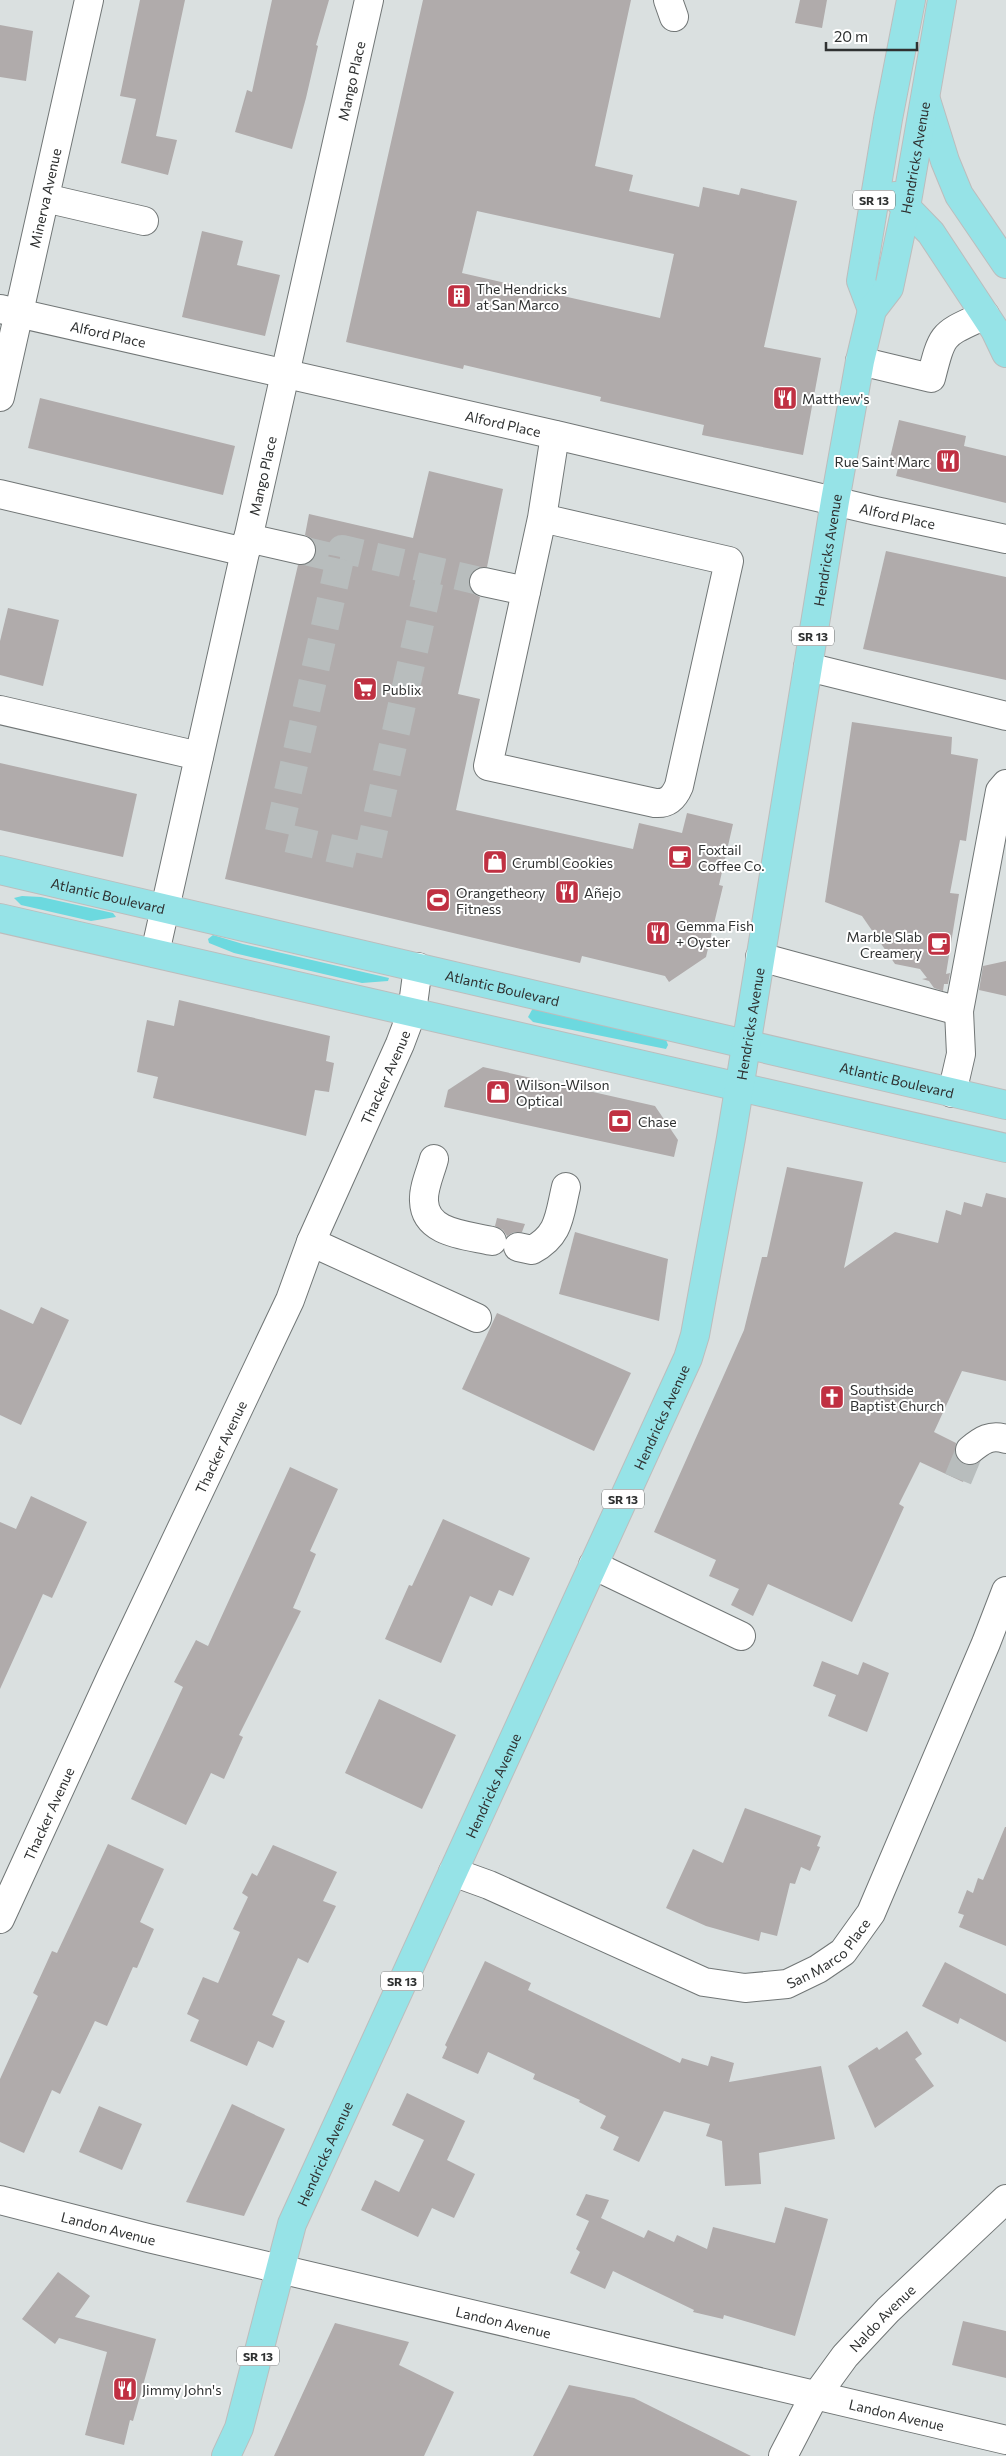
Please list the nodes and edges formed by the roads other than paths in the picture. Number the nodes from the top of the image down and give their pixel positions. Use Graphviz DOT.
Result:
graph roads {
  1 [pos="89,0"];
  2 [pos="368,0"];
  3 [pos="911,0"];
  4 [pos="942,0"];
  5 [pos="924,96"];
  6 [pos="888,119"];
  7 [pos="45,198"];
  8 [pos="906,207"];
  9 [pos="144,222"];
  10 [pos="1006,264"];
  11 [pos="872,310"];
  12 [pos="9,312"];
  13 [pos="998,331"];
  14 [pos="860,361"];
  15 [pos="285,373"];
  16 [pos="0,397"];
  17 [pos="555,435"];
  18 [pos="0,494"];
  19 [pos="835,501"];
  20 [pos="542,518"];
  21 [pos="1006,539"];
  22 [pos="246,545"];
  23 [pos="301,550"];
  24 [pos="484,582"];
  25 [pos="526,591"];
  26 [pos="808,666"];
  27 [pos="0,710"];
  28 [pos="1006,716"];
  29 [pos="199,756"];
  30 [pos="1006,784"];
  31 [pos="0,870"];
  32 [pos="165,908"];
  33 [pos="0,918"];
  34 [pos="155,953"];
  35 [pos="760,957"];
  36 [pos="418,967"];
  37 [pos="959,1011"];
  38 [pos="412,1012"];
  39 [pos="746,1043"];
  40 [pos="738,1087"];
  41 [pos="952,1093"];
  42 [pos="1006,1105"];
  43 [pos="1006,1145"];
  44 [pos="434,1159"];
  45 [pos="566,1187"];
  46 [pos="492,1241"];
  47 [pos="311,1242"];
  48 [pos="518,1247"];
  49 [pos="477,1318"];
  50 [pos="1006,1439"];
  51 [pos="970,1450"];
  52 [pos="593,1565"];
  53 [pos="1006,1591"];
  54 [pos="741,1636"];
  55 [pos="996,1647"];
  56 [pos="453,1872"];
  57 [pos="0,1919"];
  58 [pos="1006,2199"];
  59 [pos="0,2200"];
  60 [pos="280,2269"];
  61 [pos="816,2394"];
  62 [pos="1006,2440"];
  63 [pos="226,2456"];
  64 [pos="783,2456"];
  1 -- 7 [label="street, Minerva Avenue"];
  2 -- 15 [label="street, Mango Place"];
  3 -- 6 [label="main road, SR 13"];
  4 -- 5 [label="main road, Hendricks Avenue / SR 13"];
  5 -- 8 [label="main road, Hendricks Avenue / SR 13"];
  5 -- 10 [label="main road"];
  6 -- 8 [label="main road"];
  6 -- 11 [label="main road, SR 13"];
  7 -- 9 [label="street"];
  7 -- 12 [label="street, Minerva Avenue"];
  8 -- 11 [label="main road, Hendricks Avenue / SR 13"];
  8 -- 13 [label="main road"];
  11 -- 14 [label="main road, Hendricks Avenue / SR 13"];
  12 -- 15 [label="street, Alford Place"];
  12 -- 16 [label="street, Minerva Avenue"];
  13 -- 14 [label="street"];
  14 -- 19 [label="main road, Hendricks Avenue / SR 13"];
  15 -- 17 [label="street, Alford Place"];
  15 -- 22 [label="street, Mango Place"];
  17 -- 19 [label="street, Alford Place"];
  17 -- 20 [label="street"];
  18 -- 22 [label="street"];
  19 -- 21 [label="street, Alford Place"];
  19 -- 26 [label="main road, Hendricks Avenue / SR 13"];
  20 -- 25 [label="street"];
  20 -- 25 [label="street"];
  22 -- 23 [label="street"];
  22 -- 29 [label="street, Mango Place"];
  24 -- 25 [label="street"];
  26 -- 28 [label="street"];
  26 -- 35 [label="main road, Hendricks Avenue / SR 13"];
  27 -- 29 [label="street"];
  29 -- 32 [label="street, Mango Place"];
  30 -- 37 [label="street"];
  31 -- 32 [label="main road, Atlantic Boulevard"];
  32 -- 34 [label="street, Mango Place"];
  32 -- 36 [label="main road, Atlantic Boulevard"];
  33 -- 34 [label="main road"];
  34 -- 38 [label="main road"];
  35 -- 37 [label="street"];
  35 -- 39 [label="main road, Hendricks Avenue / SR 13"];
  36 -- 38 [label="street, Thacker Avenue"];
  36 -- 39 [label="main road, Atlantic Boulevard"];
  37 -- 41 [label="street"];
  38 -- 40 [label="main road"];
  38 -- 47 [label="street, Thacker Avenue"];
  39 -- 40 [label="main road, Hendricks Avenue / SR 13"];
  39 -- 41 [label="main road, Atlantic Boulevard"];
  40 -- 43 [label="main road"];
  40 -- 52 [label="main road, Hendricks Avenue / SR 13"];
  41 -- 42 [label="main road, Atlantic Boulevard"];
  44 -- 46 [label="street"];
  45 -- 48 [label="street"];
  47 -- 49 [label="street"];
  47 -- 57 [label="street, Thacker Avenue"];
  50 -- 51 [label="street"];
  52 -- 54 [label="street"];
  52 -- 56 [label="main road, Hendricks Avenue / SR 13"];
  53 -- 55 [label="street, San Marco Place"];
  55 -- 56 [label="street, San Marco Place"];
  56 -- 60 [label="main road, Hendricks Avenue / SR 13"];
  58 -- 61 [label="street, Naldo Avenue"];
  59 -- 60 [label="street, Landon Avenue"];
  60 -- 61 [label="street, Landon Avenue"];
  60 -- 63 [label="main road, Hendricks Avenue / SR 13"];
  61 -- 62 [label="street, Landon Avenue"];
  61 -- 64 [label="street, Naldo Avenue"];
}
